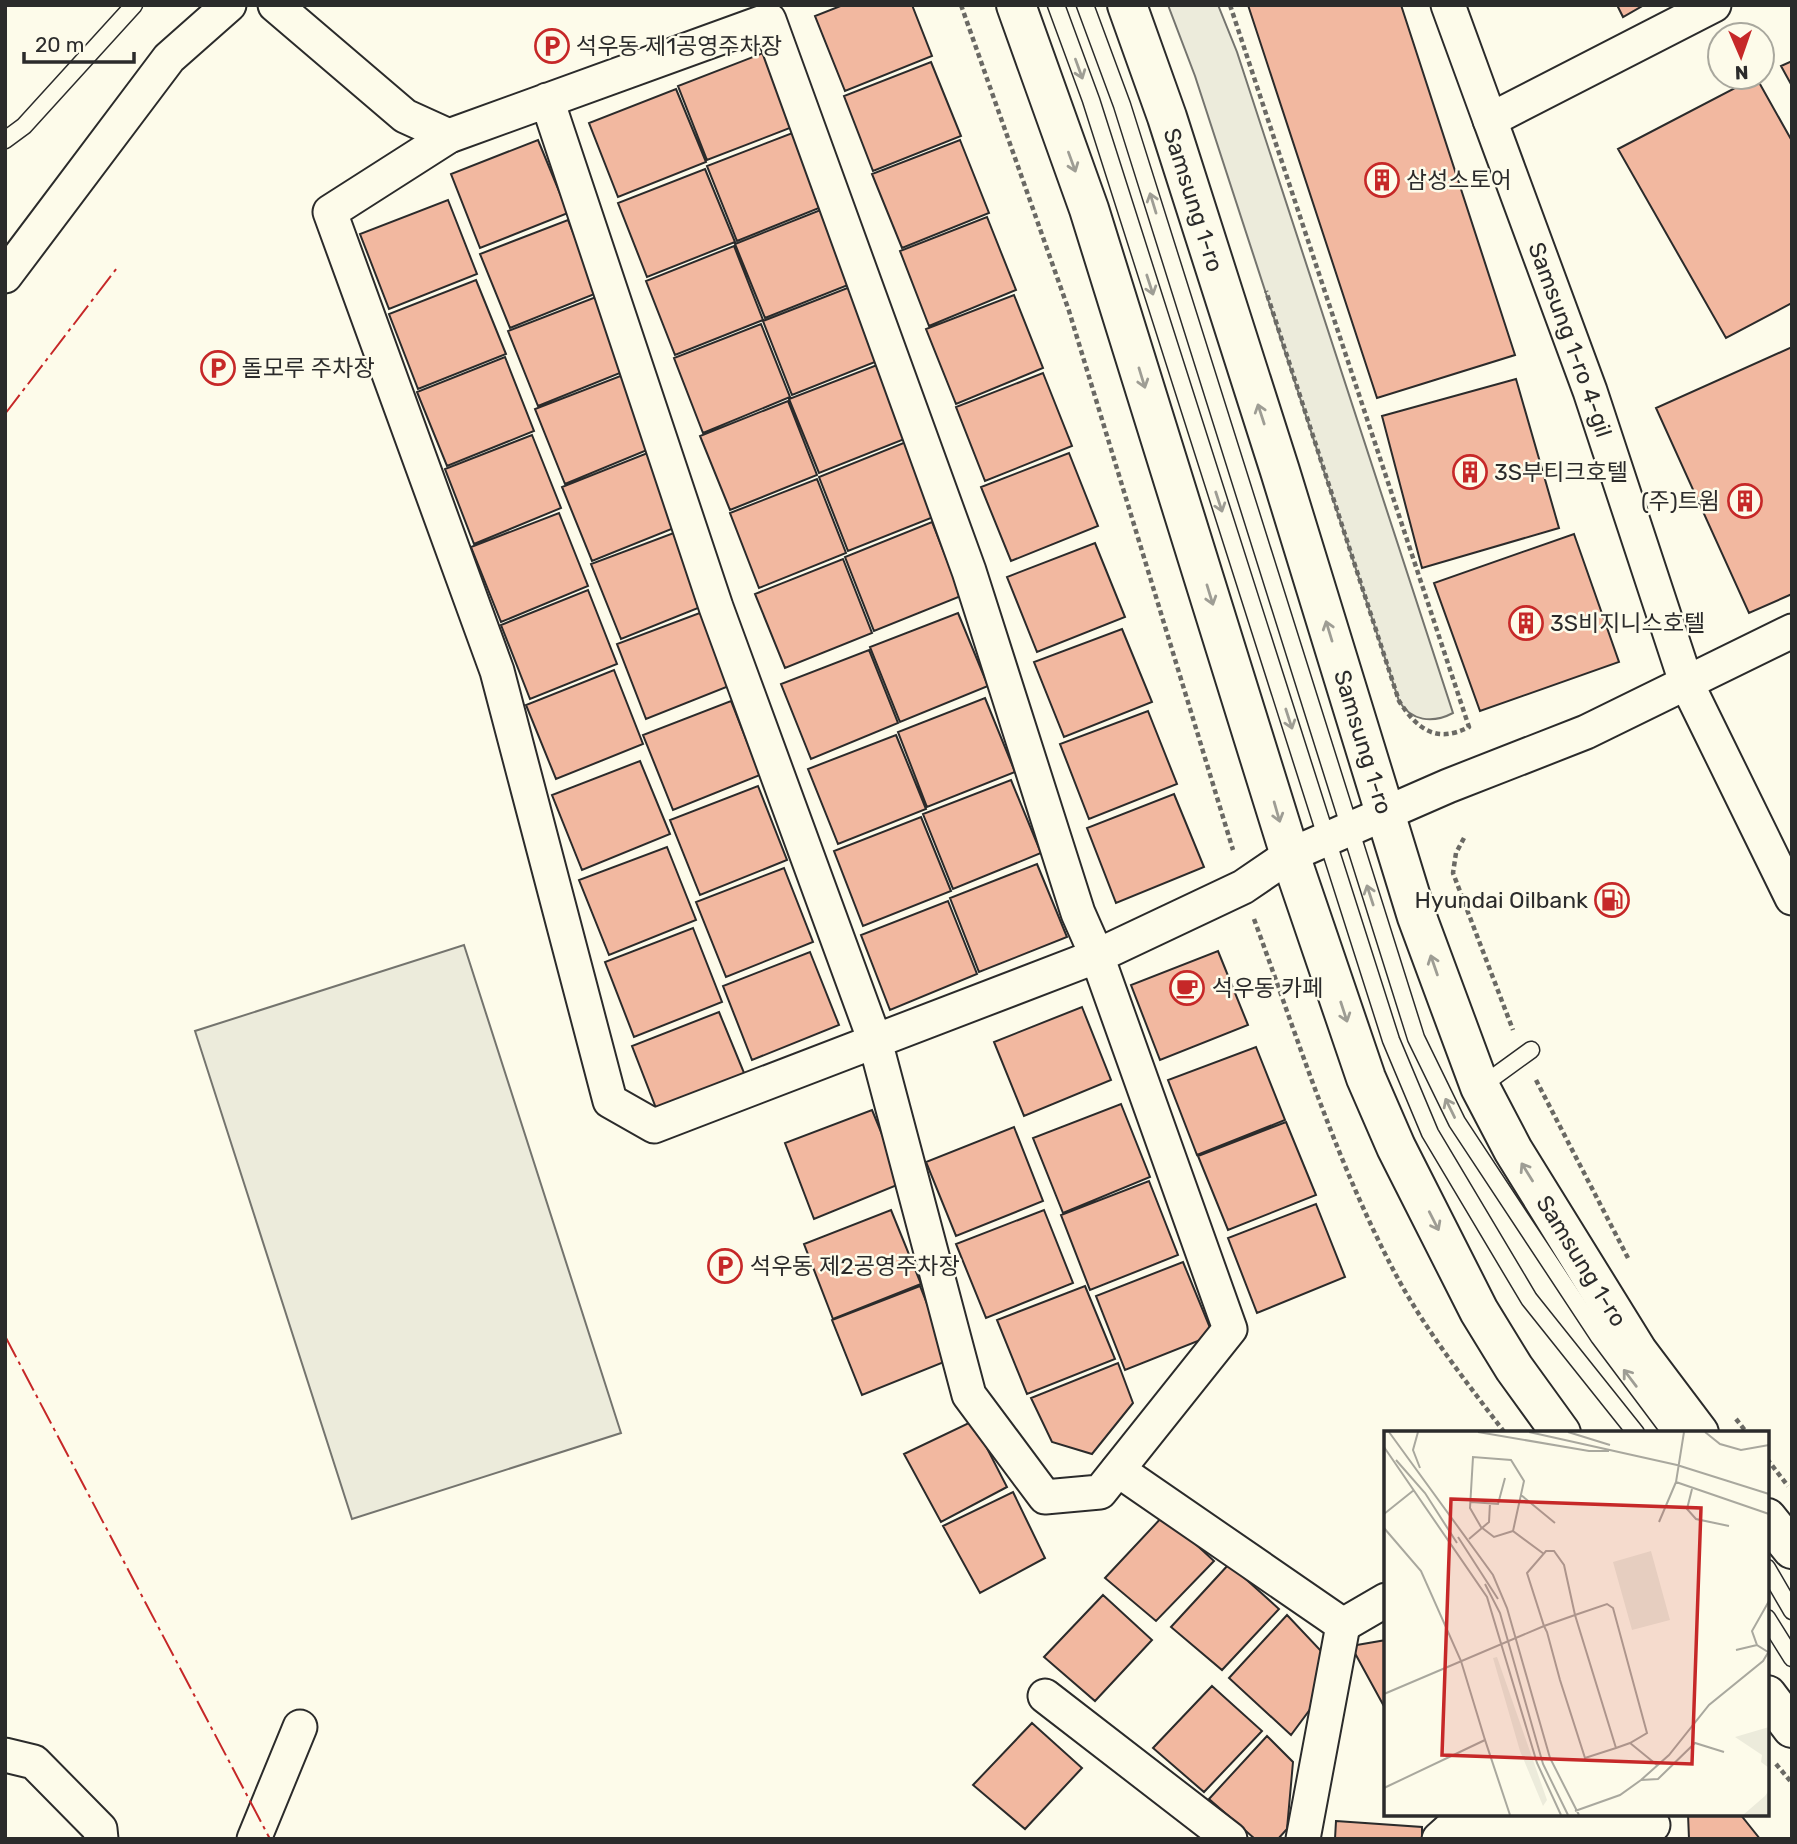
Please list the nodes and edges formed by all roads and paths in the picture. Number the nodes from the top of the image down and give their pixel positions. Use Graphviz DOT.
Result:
graph roads {
  1 [pos="134,5"];
  2 [pos="229,5"];
  3 [pos="275,5"];
  4 [pos="961,5"];
  5 [pos="1016,5"];
  6 [pos="1056,5"];
  7 [pos="1085,5"];
  8 [pos="1127,5"];
  9 [pos="1230,5"];
  10 [pos="1448,5"];
  11 [pos="1714,5"];
  12 [pos="547,100"];
  13 [pos="1490,120"];
  14 [pos="449,136"];
  15 [pos="5,140"];
  16 [pos="5,276"];
  17 [pos="1265,287"];
  18 [pos="1792,631"];
  19 [pos="1686,682"];
  20 [pos="1385,812"];
  21 [pos="1338,834"];
  22 [pos="1464,838"];
  23 [pos="1290,855"];
  24 [pos="1242,887"];
  25 [pos="1792,898"];
  26 [pos="1097,956"];
  27 [pos="875,1041"];
  28 [pos="1527,1053"];
  29 [pos="1480,1087"];
  30 [pos="1635,1271"];
  31 [pos="1731,1412"];
  32 [pos="1504,1431"];
  33 [pos="1560,1431"];
  34 [pos="1634,1431"];
  35 [pos="1670,1431"];
  36 [pos="1697,1431"];
  37 [pos="1745,1431"];
  38 [pos="1769,1461"];
  39 [pos="1118,1470"];
  40 [pos="1792,1490"];
  41 [pos="1769,1520"];
  42 [pos="1792,1549"];
  43 [pos="1769,1571"];
  44 [pos="1384,1601"];
  45 [pos="1792,1611"];
  46 [pos="1769,1621"];
  47 [pos="1343,1625"];
  48 [pos="1792,1658"];
  49 [pos="1045,1696"];
  50 [pos="1769,1698"];
  51 [pos="300,1727"];
  52 [pos="1792,1728"];
  53 [pos="5,1755"];
  54 [pos="1775,1762"];
  55 [pos="1792,1783"];
  56 [pos="1518,1818"];
  57 [pos="1653,1826"];
  58 [pos="101,1839"];
  59 [pos="254,1839"];
  60 [pos="1230,1839"];
  61 [pos="1303,1839"];
  62 [pos="1439,1839"];
  1 -- 15 [label="lane"];
  2 -- 16 [label="street"];
  3 -- 14 [label="street"];
  4 -- 24 [label="path"];
  5 -- 23 [label="street, one-way"];
  6 -- 21 [label="lane, one-way"];
  21 -- 7 [label="lane, one-way"];
  20 -- 8 [label="street, Samsung 1-ro, one-way"];
  9 -- 17 [label="path"];
  10 -- 13 [label="street, Samsung 1-ro 4-gil"];
  11 -- 13 [label="street"];
  12 -- 14 [label="street"];
  12 -- 26 [label="street"];
  12 -- 27 [label="street"];
  13 -- 19 [label="street, Samsung 1-ro 4-gil"];
  14 -- 27 [label="street"];
  18 -- 19 [label="street"];
  19 -- 20 [label="street"];
  19 -- 25 [label="street, Samsung 1-ro 4-gil"];
  20 -- 21 [label="street"];
  29 -- 20 [label="street, Samsung 1-ro, one-way"];
  21 -- 23 [label="street"];
  21 -- 34 [label="lane"];
  35 -- 21 [label="lane, one-way"];
  22 -- 28 [label="path"];
  23 -- 24 [label="street"];
  23 -- 33 [label="street, one-way"];
  24 -- 26 [label="street"];
  24 -- 32 [label="path"];
  26 -- 27 [label="street"];
  26 -- 39 [label="street"];
  27 -- 39 [label="street"];
  28 -- 29 [label="lane"];
  28 -- 30 [label="path"];
  36 -- 29 [label="street, Samsung 1-ro, one-way"];
  31 -- 37 [label="path"];
  38 -- 40 [label="path"];
  39 -- 47 [label="street"];
  41 -- 42 [label="street"];
  43 -- 45 [label="lane"];
  44 -- 47 [label="street"];
  46 -- 48 [label="lane"];
  47 -- 61 [label="street"];
  49 -- 60 [label="street"];
  50 -- 52 [label="street"];
  51 -- 59 [label="street"];
  53 -- 58 [label="street"];
  54 -- 55 [label="path"];
  56 -- 57 [label="street"];
  56 -- 62 [label="street"];
}
